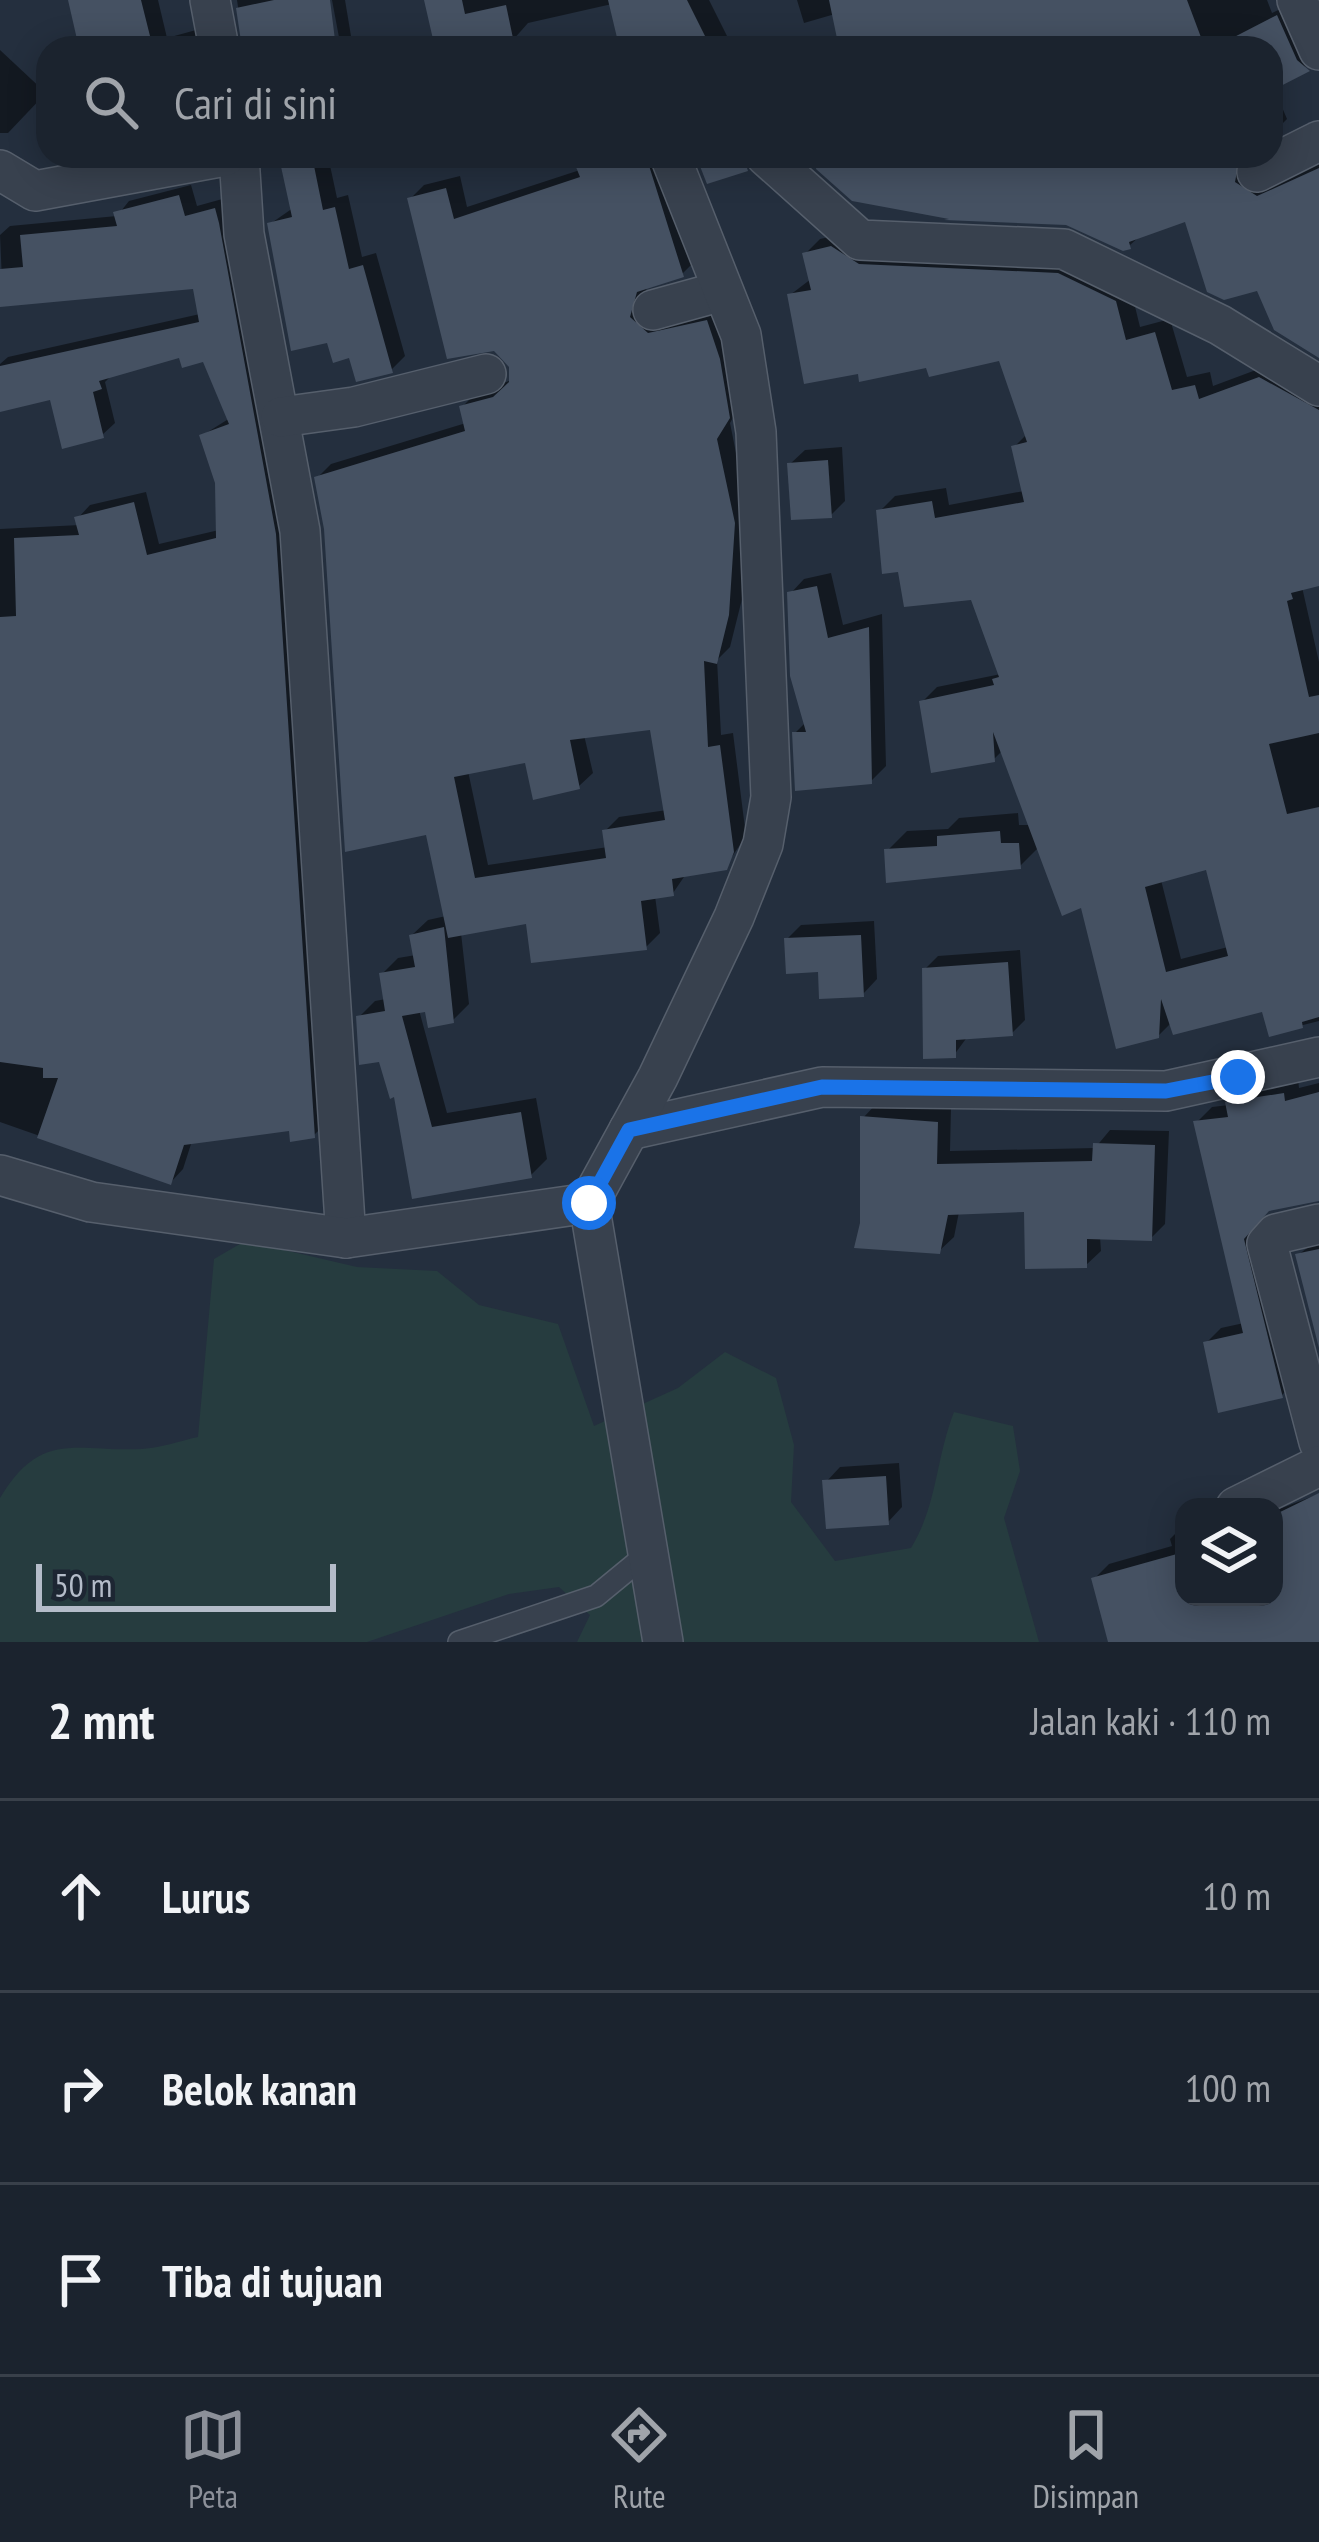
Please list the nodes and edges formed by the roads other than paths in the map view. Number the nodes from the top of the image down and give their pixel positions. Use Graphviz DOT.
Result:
graph roads {
  1 [pos="209,0"];
  2 [pos="1298,0"];
  3 [pos="216,36"];
  4 [pos="1319,50"];
  5 [pos="1319,141"];
  6 [pos="1283,159"];
  7 [pos="160,168"];
  8 [pos="240,168"];
  9 [pos="675,168"];
  10 [pos="779,168"];
  11 [pos="1265,168"];
  12 [pos="0,170"];
  13 [pos="1257,172"];
  14 [pos="722,291"];
  15 [pos="653,310"];
  16 [pos="486,374"];
  17 [pos="1319,386"];
  18 [pos="281,417"];
  19 [pos="1319,1057"];
  20 [pos="629,1130"];
  21 [pos="0,1175"];
  22 [pos="589,1203"];
  23 [pos="1319,1224"];
  24 [pos="346,1238"];
  25 [pos="1319,1442"];
  26 [pos="1319,1466"];
  27 [pos="1255,1498"];
  28 [pos="647,1554"];
  29 [pos="459,1642"];
  30 [pos="663,1642"];
  1 -- 3 [label="street"];
  2 -- 4 [label="street"];
  5 -- 6 [label="street"];
  7 -- 12 [label="street"];
  8 -- 18 [label="street"];
  9 -- 14 [label="street"];
  10 -- 17 [label="street"];
  11 -- 13 [label="street"];
  14 -- 15 [label="street"];
  14 -- 20 [label="street"];
  16 -- 18 [label="street"];
  18 -- 24 [label="street"];
  19 -- 20 [label="street"];
  20 -- 22 [label="street"];
  21 -- 24 [label="street"];
  22 -- 24 [label="street"];
  22 -- 28 [label="street"];
  23 -- 25 [label="street"];
  26 -- 27 [label="street"];
  28 -- 29 [label="lane"];
  28 -- 30 [label="street"];
}
